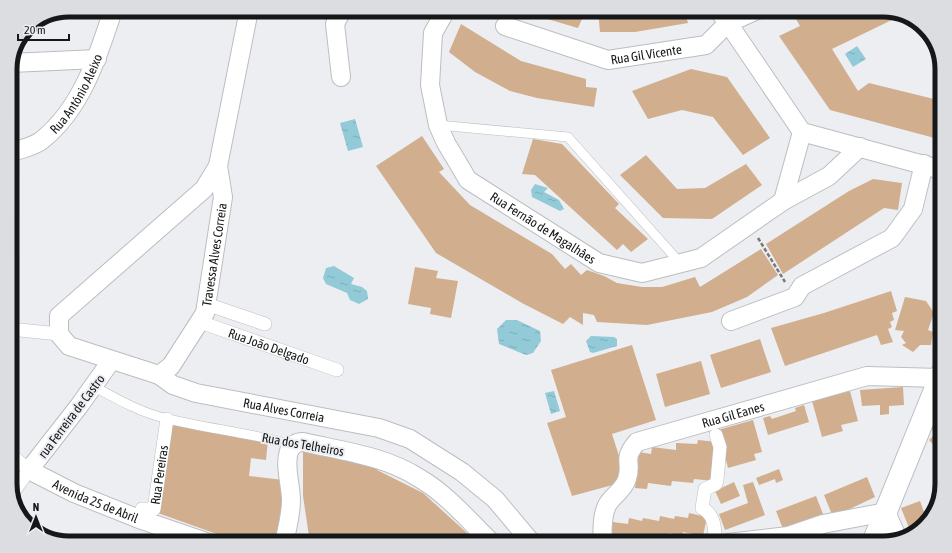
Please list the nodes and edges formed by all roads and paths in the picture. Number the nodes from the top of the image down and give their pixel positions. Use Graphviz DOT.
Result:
graph roads {
  1 [pos="111,17"];
  2 [pos="248,17"];
  3 [pos="338,17"];
  4 [pos="442,17"];
  5 [pos="722,17"];
  6 [pos="724,17"];
  7 [pos="505,26"];
  8 [pos="97,59"];
  9 [pos="18,63"];
  10 [pos="341,77"];
  11 [pos="438,125"];
  12 [pos="802,132"];
  13 [pos="860,147"];
  14 [pos="17,150"];
  15 [pos="924,164"];
  16 [pos="935,168"];
  17 [pos="213,190"];
  18 [pos="783,201"];
  19 [pos="749,224"];
  20 [pos="681,264"];
  21 [pos="795,297"];
  22 [pos="206,304"];
  23 [pos="732,320"];
  24 [pos="200,322"];
  25 [pos="265,324"];
  26 [pos="17,330"];
  27 [pos="59,334"];
  28 [pos="111,361"];
  29 [pos="337,370"];
  30 [pos="159,375"];
  31 [pos="935,377"];
  32 [pos="93,386"];
  33 [pos="935,392"];
  34 [pos="167,419"];
  35 [pos="716,435"];
  36 [pos="293,445"];
  37 [pos="17,460"];
  38 [pos="29,470"];
  39 [pos="17,487"];
  40 [pos="886,512"];
  41 [pos="139,519"];
  42 [pos="896,534"];
  43 [pos="189,536"];
  44 [pos="285,536"];
  45 [pos="485,536"];
  46 [pos="526,536"];
  47 [pos="603,536"];
  48 [pos="714,536"];
  49 [pos="788,536"];
  50 [pos="876,536"];
  1 -- 8 [label="street, Rua António Aleixo"];
  2 -- 17 [label="street"];
  3 -- 10 [label="street"];
  4 -- 11 [label="street, Rua Fernão de Magalhâes"];
  5 -- 7 [label="street, Rua Gil Vicente"];
  6 -- 12 [label="street"];
  8 -- 9 [label="street"];
  8 -- 14 [label="street, Rua António Aleixo"];
  11 -- 20 [label="lane"];
  11 -- 20 [label="street, Rua Fernão de Magalhâes"];
  12 -- 13 [label="street"];
  12 -- 18 [label="street"];
  13 -- 15 [label="street"];
  13 -- 18 [label="street, Rua Fernão de Magalhâes"];
  15 -- 16 [label="street"];
  15 -- 21 [label="street"];
  17 -- 22 [label="street, Travessa Alves Correia"];
  17 -- 27 [label="street"];
  18 -- 19 [label="street, Rua Fernão de Magalhâes"];
  19 -- 20 [label="street, Rua Fernão de Magalhâes"];
  19 -- 21 [label="path"];
  21 -- 23 [label="street"];
  22 -- 24 [label="street, Travessa Alves Correia"];
  22 -- 25 [label="street"];
  24 -- 29 [label="street, Rua João Delgado"];
  24 -- 30 [label="street, Travessa Alves Correia"];
  26 -- 27 [label="street"];
  27 -- 28 [label="street, Rua Alves Correia"];
  28 -- 30 [label="street, Rua Alves Correia"];
  28 -- 32 [label="street, rua Ferreira de Castro"];
  30 -- 46 [label="street, Rua Alves Correia"];
  31 -- 47 [label="street, Rua Gil Eanes"];
  32 -- 34 [label="lane, Rua dos Telheiros"];
  32 -- 38 [label="street, rua Ferreira de Castro"];
  33 -- 40 [label="street"];
  34 -- 36 [label="lane, Rua dos Telheiros"];
  34 -- 41 [label="street, Rua Pereiras"];
  35 -- 48 [label="street"];
  36 -- 44 [label="street"];
  36 -- 45 [label="street, Rua dos Telheiros"];
  37 -- 38 [label="street, Avenida 25 de Abril"];
  38 -- 39 [label="street"];
  38 -- 41 [label="street, Avenida 25 de Abril"];
  40 -- 42 [label="street"];
  40 -- 49 [label="street"];
  40 -- 50 [label="street"];
  41 -- 43 [label="street, Avenida 25 de Abril"];
}
